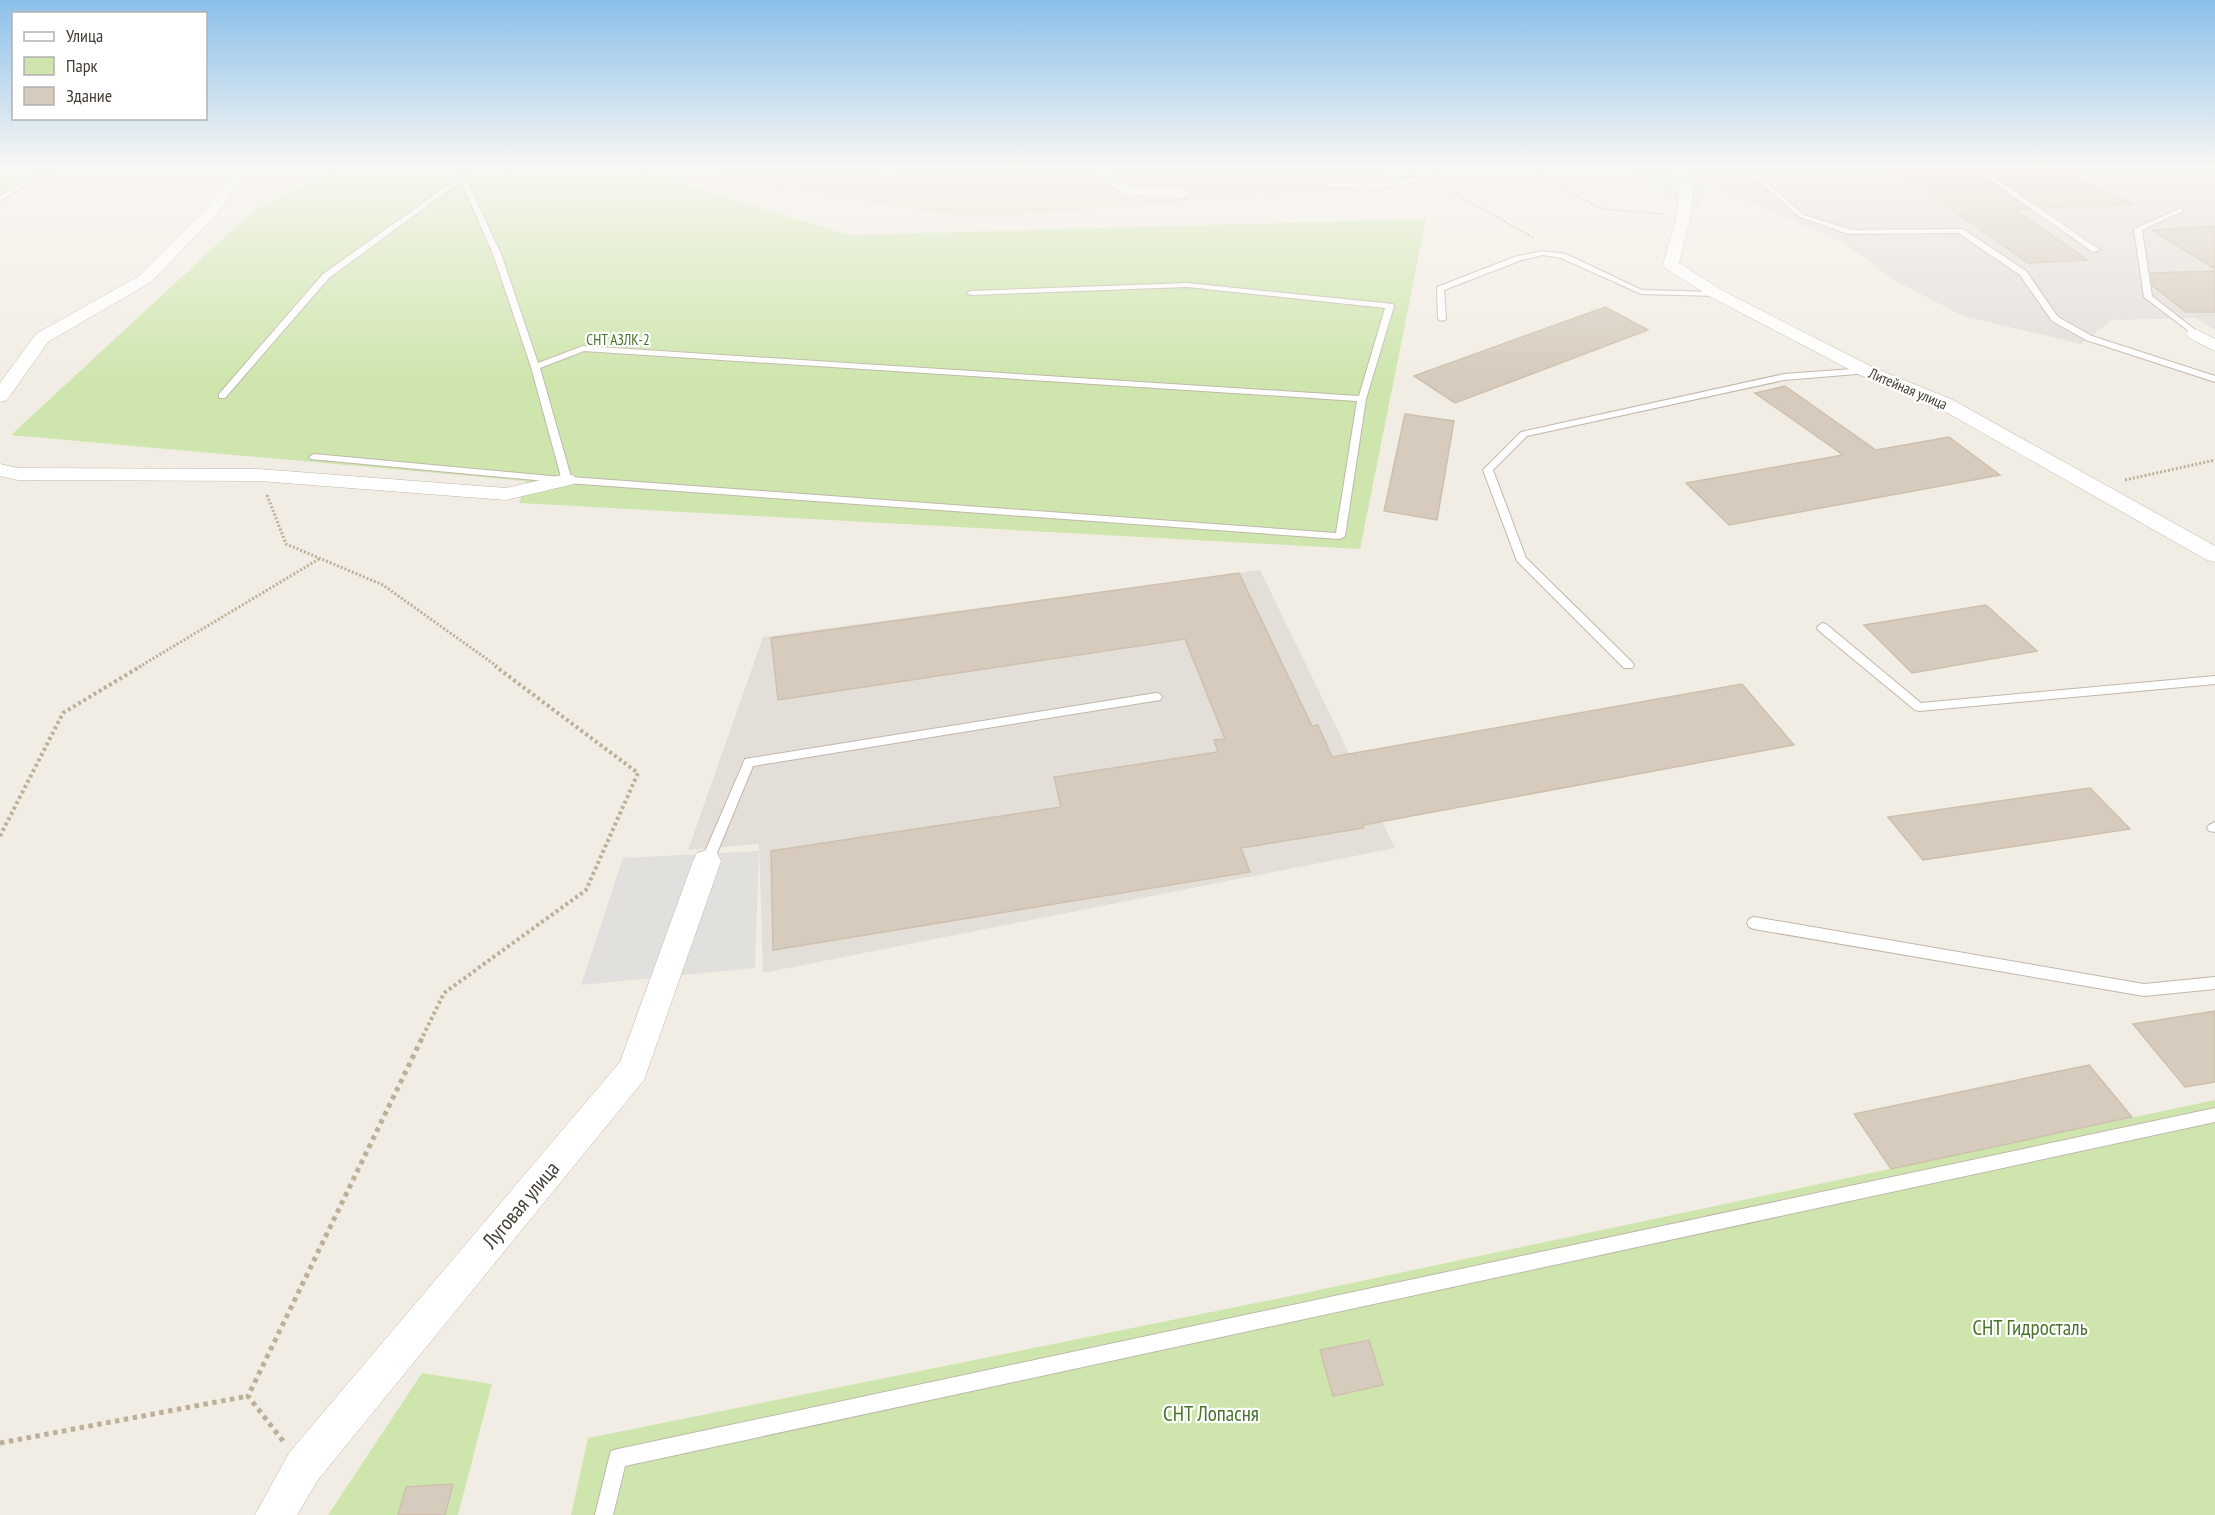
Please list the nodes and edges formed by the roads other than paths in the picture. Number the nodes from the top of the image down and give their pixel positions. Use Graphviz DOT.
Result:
graph roads {
  1 [pos="186,238"];
  2 [pos="379,238"];
  3 [pos="490,238"];
  4 [pos="1678,238"];
  5 [pos="1970,238"];
  6 [pos="2078,238"];
  7 [pos="2139,238"];
  8 [pos="2096,250"];
  9 [pos="971,293"];
  10 [pos="1717,294"];
  11 [pos="1442,319"];
  12 [pos="2195,334"];
  13 [pos="2215,346"];
  14 [pos="535,367"];
  15 [pos="1866,371"];
  16 [pos="2215,379"];
  17 [pos="0,396"];
  18 [pos="222,396"];
  19 [pos="1362,399"];
  20 [pos="314,457"];
  21 [pos="0,470"];
  22 [pos="567,480"];
  23 [pos="2215,555"];
  24 [pos="1822,627"];
  25 [pos="1628,665"];
  26 [pos="2215,680"];
  27 [pos="1156,697"];
  28 [pos="707,861"];
  29 [pos="1754,923"];
  30 [pos="2215,983"];
  31 [pos="2215,1115"];
  32 [pos="274,1515"];
  33 [pos="604,1515"];
  1 -- 17 [label="street"];
  2 -- 18 [label="lane"];
  3 -- 14 [label="lane"];
  4 -- 10 [label="street, Литейная улица"];
  5 -- 16 [label="lane"];
  6 -- 8 [label="lane"];
  7 -- 12 [label="lane"];
  9 -- 19 [label="lane"];
  10 -- 11 [label="lane"];
  10 -- 15 [label="street, Литейная улица"];
  12 -- 13 [label="street"];
  14 -- 19 [label="lane"];
  14 -- 22 [label="lane"];
  15 -- 23 [label="street, Литейная улица"];
  15 -- 25 [label="lane"];
  19 -- 22 [label="lane"];
  20 -- 22 [label="lane"];
  21 -- 22 [label="street"];
  24 -- 26 [label="lane"];
  27 -- 28 [label="lane"];
  28 -- 32 [label="street, Луговая улица"];
  29 -- 30 [label="lane"];
  31 -- 33 [label="lane"];
}
